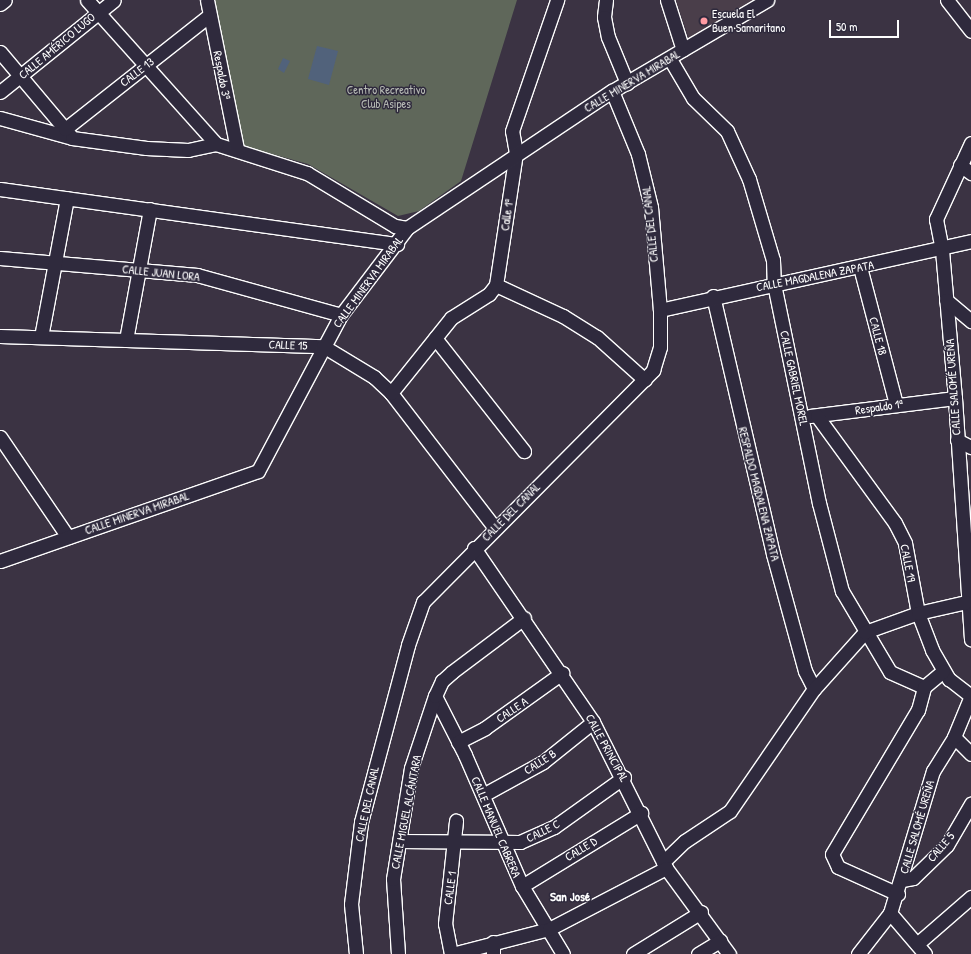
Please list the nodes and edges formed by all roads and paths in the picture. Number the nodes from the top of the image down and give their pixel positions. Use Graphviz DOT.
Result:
graph roads {
  1 [pos="5,0"];
  2 [pos="87,0"];
  3 [pos="114,0"];
  4 [pos="207,0"];
  5 [pos="557,0"];
  6 [pos="606,0"];
  7 [pos="667,0"];
  8 [pos="767,0"];
  9 [pos="947,0"];
  10 [pos="0,4"];
  11 [pos="98,12"];
  12 [pos="210,15"];
  13 [pos="971,31"];
  14 [pos="683,50"];
  15 [pos="0,52"];
  16 [pos="670,59"];
  17 [pos="146,65"];
  18 [pos="20,76"];
  19 [pos="627,83"];
  20 [pos="612,91"];
  21 [pos="0,92"];
  22 [pos="0,118"];
  23 [pos="68,133"];
  24 [pos="971,143"];
  25 [pos="216,144"];
  26 [pos="237,149"];
  27 [pos="516,153"];
  28 [pos="960,165"];
  29 [pos="971,173"];
  30 [pos="0,189"];
  31 [pos="67,198"];
  32 [pos="150,209"];
  33 [pos="407,228"];
  34 [pos="971,241"];
  35 [pos="398,244"];
  36 [pos="942,250"];
  37 [pos="0,258"];
  38 [pos="54,262"];
  39 [pos="860,267"];
  40 [pos="139,270"];
  41 [pos="774,284"];
  42 [pos="496,285"];
  43 [pos="713,296"];
  44 [pos="946,300"];
  45 [pos="660,310"];
  46 [pos="341,315"];
  47 [pos="971,321"];
  48 [pos="0,336"];
  49 [pos="41,337"];
  50 [pos="435,338"];
  51 [pos="126,340"];
  52 [pos="323,346"];
  53 [pos="645,380"];
  54 [pos="391,393"];
  55 [pos="955,398"];
  56 [pos="896,404"];
  57 [pos="817,416"];
  58 [pos="803,418"];
  59 [pos="957,440"];
  60 [pos="1,441"];
  61 [pos="971,447"];
  62 [pos="524,451"];
  63 [pos="495,528"];
  64 [pos="68,537"];
  65 [pos="474,548"];
  66 [pos="967,551"];
  67 [pos="0,561"];
  68 [pos="966,602"];
  69 [pos="918,613"];
  70 [pos="524,618"];
  71 [pos="865,632"];
  72 [pos="971,639"];
  73 [pos="943,671"];
  74 [pos="562,673"];
  75 [pos="924,687"];
  76 [pos="814,689"];
  77 [pos="435,696"];
  78 [pos="971,696"];
  79 [pos="593,722"];
  80 [pos="954,736"];
  81 [pos="458,742"];
  82 [pos="971,754"];
  83 [pos="624,777"];
  84 [pos="483,795"];
  85 [pos="971,804"];
  86 [pos="641,813"];
  87 [pos="456,821"];
  88 [pos="400,841"];
  89 [pos="454,844"];
  90 [pos="503,844"];
  91 [pos="664,865"];
  92 [pos="902,880"];
  93 [pos="522,886"];
  94 [pos="898,894"];
  95 [pos="971,896"];
  96 [pos="701,912"];
  97 [pos="890,912"];
  98 [pos="549,928"];
  99 [pos="720,940"];
  100 [pos="493,948"];
  101 [pos="921,949"];
  102 [pos="356,954"];
  103 [pos="398,954"];
  104 [pos="452,954"];
  105 [pos="563,954"];
  106 [pos="633,954"];
  107 [pos="698,954"];
  108 [pos="729,954"];
  109 [pos="858,954"];
  1 -- 10 [label="street"];
  2 -- 11 [label="street"];
  3 -- 11 [label="street, CALLE AMÉRICO LUGO"];
  4 -- 12 [label="street, Respaldo 3ª"];
  5 -- 27 [label="street, Calle 1ª"];
  6 -- 19 [label="street"];
  7 -- 14 [label="street"];
  8 -- 14 [label="street, CALLE MINERVA MIRABAL"];
  9 -- 13 [label="street"];
  11 -- 17 [label="street"];
  11 -- 18 [label="street, CALLE AMÉRICO LUGO"];
  12 -- 17 [label="street, CALLE 13"];
  12 -- 26 [label="street, Respaldo 3ª"];
  14 -- 16 [label="street, CALLE MINERVA MIRABAL"];
  15 -- 18 [label="street"];
  16 -- 19 [label="street, CALLE MINERVA MIRABAL"];
  16 -- 41 [label="street, CALLE GABRIEL MOREL"];
  17 -- 23 [label="street, CALLE 13"];
  17 -- 25 [label="street"];
  18 -- 21 [label="street, CALLE AMÉRICO LUGO"];
  18 -- 23 [label="street"];
  19 -- 20 [label="street, CALLE MINERVA MIRABAL"];
  20 -- 27 [label="street, CALLE MINERVA MIRABAL"];
  20 -- 45 [label="street, CALLE DEL CANAL"];
  22 -- 23 [label="street"];
  23 -- 25 [label="street"];
  24 -- 28 [label="street, CALLE SALOMÉ UREÑA"];
  25 -- 26 [label="street"];
  26 -- 33 [label="street"];
  27 -- 33 [label="street, CALLE MINERVA MIRABAL"];
  27 -- 42 [label="street, Calle 1ª"];
  28 -- 29 [label="street"];
  28 -- 36 [label="street, CALLE SALOMÉ UREÑA"];
  30 -- 31 [label="street"];
  31 -- 32 [label="street"];
  31 -- 38 [label="street"];
  32 -- 35 [label="street"];
  32 -- 40 [label="street"];
  33 -- 35 [label="street, CALLE MINERVA MIRABAL"];
  34 -- 36 [label="street, CALLE MAGDALENA ZAPATA"];
  35 -- 46 [label="street, CALLE MINERVA MIRABAL"];
  36 -- 39 [label="street, CALLE MAGDALENA ZAPATA"];
  36 -- 44 [label="street, CALLE SALOMÉ UREÑA"];
  37 -- 38 [label="street, CALLE JUAN LORA"];
  38 -- 40 [label="street, CALLE JUAN LORA"];
  38 -- 49 [label="street"];
  39 -- 41 [label="street, CALLE MAGDALENA ZAPATA"];
  39 -- 56 [label="street, CALLE 18"];
  40 -- 46 [label="street, CALLE JUAN LORA"];
  40 -- 51 [label="street"];
  41 -- 43 [label="street, CALLE MAGDALENA ZAPATA"];
  41 -- 58 [label="street, CALLE GABRIEL MOREL"];
  42 -- 50 [label="street"];
  42 -- 53 [label="street"];
  43 -- 45 [label="street, CALLE MAGDALENA ZAPATA"];
  43 -- 76 [label="street, RESPALDO MAGDALENA ZAPATA"];
  44 -- 47 [label="street"];
  44 -- 55 [label="street, CALLE SALOMÉ UREÑA"];
  45 -- 53 [label="street, CALLE DEL CANAL"];
  46 -- 52 [label="street, CALLE MINERVA MIRABAL"];
  48 -- 49 [label="street, CALLE 15"];
  49 -- 51 [label="street, CALLE 15"];
  50 -- 54 [label="street"];
  50 -- 62 [label="street"];
  51 -- 52 [label="street, CALLE 15"];
  52 -- 54 [label="street, CALLE 15"];
  52 -- 64 [label="street, CALLE MINERVA MIRABAL"];
  53 -- 63 [label="street, CALLE DEL CANAL"];
  54 -- 63 [label="street, CALLE 15"];
  55 -- 56 [label="street, Respaldo 1ª"];
  55 -- 59 [label="street, CALLE SALOMÉ UREÑA"];
  56 -- 57 [label="street, Respaldo 1ª"];
  57 -- 58 [label="street, Respaldo 1ª"];
  57 -- 69 [label="street, CALLE 19"];
  58 -- 71 [label="street, CALLE GABRIEL MOREL"];
  59 -- 61 [label="street"];
  59 -- 66 [label="street, CALLE SALOMÉ UREÑA"];
  60 -- 64 [label="street"];
  63 -- 65 [label="street, CALLE DEL CANAL"];
  64 -- 67 [label="street, CALLE MINERVA MIRABAL"];
  65 -- 70 [label="street, CALLE PRINCIPAL"];
  65 -- 102 [label="street, CALLE DEL CANAL"];
  66 -- 68 [label="street, CALLE SALOMÉ UREÑA"];
  68 -- 69 [label="street"];
  68 -- 72 [label="street, CALLE SALOMÉ UREÑA"];
  69 -- 71 [label="street"];
  69 -- 73 [label="street, CALLE 19"];
  70 -- 74 [label="street, CALLE PRINCIPAL"];
  70 -- 77 [label="street, CALLE MIGUEL ALCÁNTARA"];
  71 -- 75 [label="street, CALLE GABRIEL MOREL"];
  71 -- 76 [label="street"];
  73 -- 75 [label="street"];
  73 -- 78 [label="street, CALLE 19"];
  74 -- 79 [label="street, CALLE PRINCIPAL"];
  74 -- 81 [label="street, CALLE A"];
  75 -- 94 [label="street"];
  76 -- 91 [label="street"];
  77 -- 81 [label="street, CALLE MANUEL CABRERA"];
  77 -- 88 [label="street, CALLE MIGUEL ALCÁNTARA"];
  78 -- 80 [label="street, CALLE SALOMÉ UREÑA"];
  79 -- 83 [label="street, CALLE PRINCIPAL"];
  79 -- 84 [label="street, CALLE B"];
  80 -- 82 [label="street"];
  80 -- 92 [label="street, CALLE SALOMÉ UREÑA"];
  81 -- 84 [label="street, CALLE MANUEL CABRERA"];
  83 -- 86 [label="street, CALLE PRINCIPAL"];
  83 -- 90 [label="street, CALLE C"];
  84 -- 90 [label="street, CALLE MANUEL CABRERA"];
  85 -- 92 [label="street, CALLE 5"];
  86 -- 91 [label="street, CALLE PRINCIPAL"];
  86 -- 93 [label="street, CALLE D"];
  87 -- 89 [label="street, CALLE 1"];
  88 -- 89 [label="street, CALLE C"];
  88 -- 103 [label="street, CALLE MIGUEL ALCÁNTARA"];
  89 -- 90 [label="street, CALLE C"];
  89 -- 104 [label="street, CALLE 1"];
  90 -- 93 [label="street, CALLE MANUEL CABRERA"];
  91 -- 96 [label="street, CALLE PRINCIPAL"];
  91 -- 98 [label="street"];
  92 -- 94 [label="street, CALLE SALOMÉ UREÑA"];
  93 -- 98 [label="street, CALLE MANUEL CABRERA"];
  94 -- 97 [label="street, CALLE SALOMÉ UREÑA"];
  95 -- 101 [label="street"];
  96 -- 99 [label="street, CALLE PRINCIPAL"];
  96 -- 106 [label="street"];
  97 -- 101 [label="street"];
  97 -- 109 [label="street, CALLE SALOMÉ UREÑA"];
  98 -- 100 [label="street"];
  98 -- 105 [label="street, CALLE MANUEL CABRERA"];
  99 -- 107 [label="street"];
  99 -- 108 [label="street, CALLE PRINCIPAL"];
  100 -- 104 [label="street"];
}
